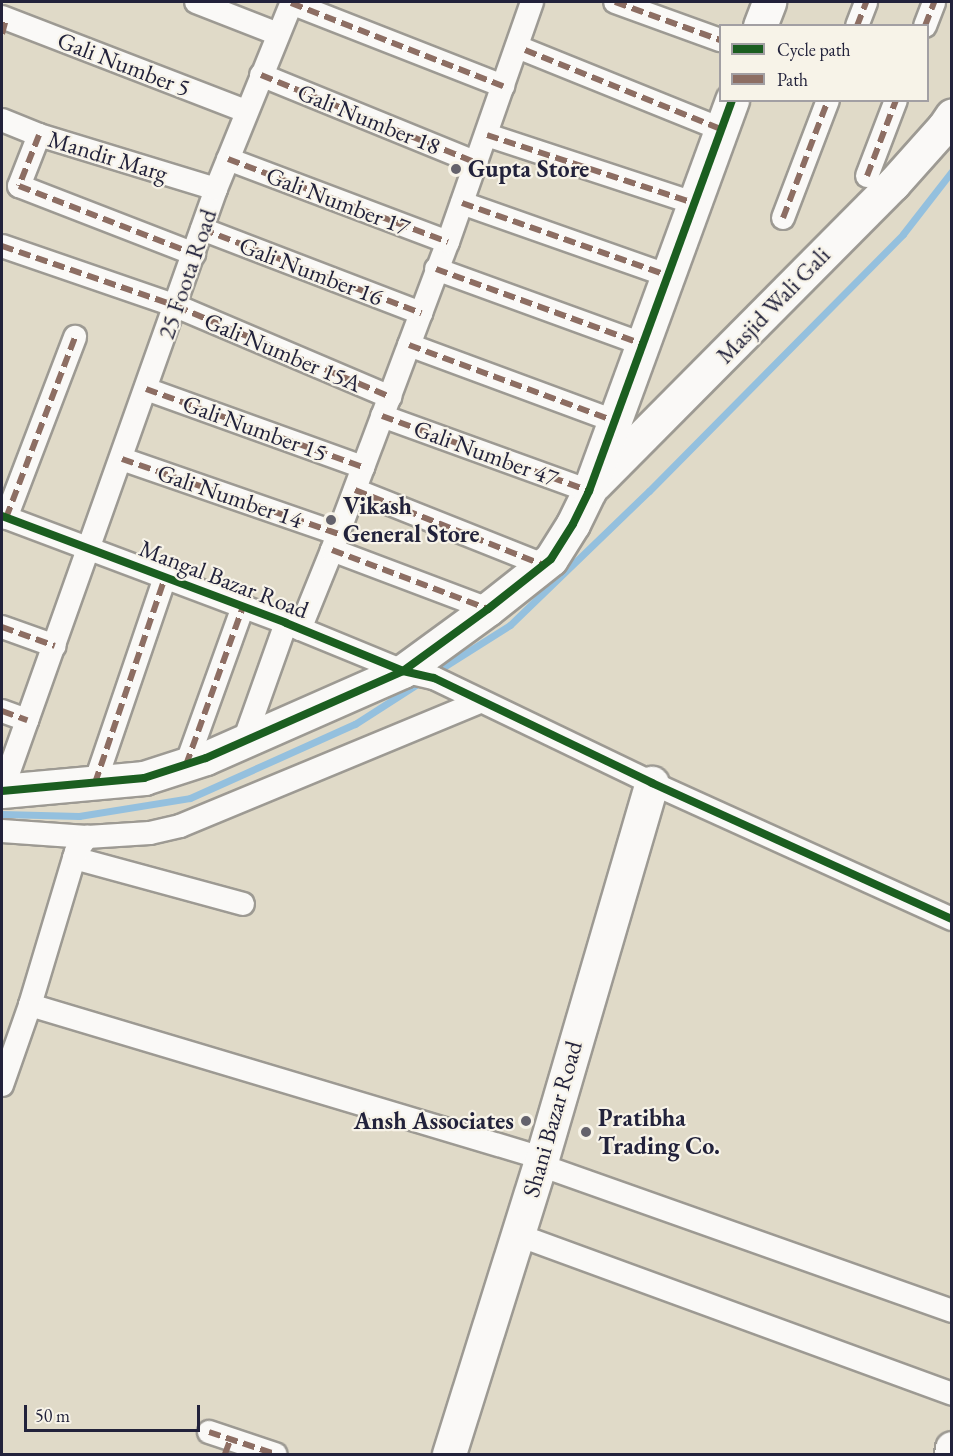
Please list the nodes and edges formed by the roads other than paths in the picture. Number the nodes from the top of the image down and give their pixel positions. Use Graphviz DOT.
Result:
graph roads {
  1 [pos="196,2"];
  2 [pos="291,2"];
  3 [pos="532,2"];
  4 [pos="615,2"];
  5 [pos="769,2"];
  6 [pos="866,2"];
  7 [pos="934,2"];
  8 [pos="3,24"];
  9 [pos="761,24"];
  10 [pos="858,24"];
  11 [pos="926,24"];
  12 [pos="278,34"];
  13 [pos="719,40"];
  14 [pos="525,50"];
  15 [pos="261,75"];
  16 [pos="503,86"];
  17 [pos="827,102"];
  18 [pos="895,102"];
  19 [pos="246,111"];
  20 [pos="727,115"];
  21 [pos="951,115"];
  22 [pos="2,120"];
  23 [pos="39,135"];
  24 [pos="487,135"];
  25 [pos="228,159"];
  26 [pos="477,163"];
  27 [pos="867,176"];
  28 [pos="216,189"];
  29 [pos="462,203"];
  30 [pos="694,203"];
  31 [pos="783,218"];
  32 [pos="202,229"];
  33 [pos="448,243"];
  34 [pos="2,246"];
  35 [pos="194,254"];
  36 [pos="436,269"];
  37 [pos="667,275"];
  38 [pos="176,306"];
  39 [pos="421,313"];
  40 [pos="75,337"];
  41 [pos="642,344"];
  42 [pos="409,345"];
  43 [pos="146,389"];
  44 [pos="386,406"];
  45 [pos="614,421"];
  46 [pos="122,459"];
  47 [pos="363,467"];
  48 [pos="355,490"];
  49 [pos="589,490"];
  50 [pos="4,517"];
  51 [pos="335,542"];
  52 [pos="90,549"];
  53 [pos="543,565"];
  54 [pos="165,577"];
  55 [pos="243,607"];
  56 [pos="488,609"];
  57 [pos="293,626"];
  58 [pos="2,627"];
  59 [pos="55,646"];
  60 [pos="418,674"];
  61 [pos="470,697"];
  62 [pos="2,711"];
  63 [pos="27,720"];
  64 [pos="244,741"];
  65 [pos="186,765"];
  66 [pos="95,783"];
  67 [pos="652,783"];
  68 [pos="2,791"];
  69 [pos="2,831"];
  70 [pos="87,837"];
  71 [pos="74,858"];
  72 [pos="243,904"];
  73 [pos="951,919"];
  74 [pos="30,1005"];
  75 [pos="2,1085"];
  76 [pos="541,1161"];
  77 [pos="518,1235"];
  78 [pos="951,1311"];
  79 [pos="951,1394"];
  80 [pos="221,1442"];
  81 [pos="951,1448"];
  82 [pos="275,1455"];
  83 [pos="448,1455"];
  84 [pos="951,1455"];
  1 -- 12 [label="street"];
  2 -- 12 [label="street, 25 Foota Road"];
  2 -- 16 [label="street"];
  3 -- 16 [label="street"];
  4 -- 13 [label="street"];
  5 -- 9 [label="street"];
  6 -- 10 [label="street"];
  7 -- 11 [label="street"];
  8 -- 19 [label="street, Gali Number 5"];
  12 -- 15 [label="street, 25 Foota Road"];
  14 -- 20 [label="street"];
  15 -- 19 [label="street, 25 Foota Road"];
  15 -- 26 [label="street, Gali Number 18"];
  16 -- 24 [label="street"];
  17 -- 31 [label="street"];
  18 -- 27 [label="street"];
  19 -- 25 [label="street, 25 Foota Road"];
  20 -- 30 [label="street"];
  21 -- 49 [label="street, Masjid Wali Gali"];
  22 -- 23 [label="street, Mandir Marg"];
  23 -- 28 [label="street, Mandir Marg"];
  23 -- 35 [label="street"];
  24 -- 26 [label="street"];
  24 -- 30 [label="street"];
  25 -- 28 [label="street, 25 Foota Road"];
  25 -- 33 [label="street, Gali Number 17"];
  26 -- 29 [label="street"];
  28 -- 32 [label="street, 25 Foota Road"];
  29 -- 33 [label="street"];
  29 -- 37 [label="street"];
  30 -- 37 [label="street"];
  32 -- 35 [label="street, 25 Foota Road"];
  32 -- 39 [label="street, Gali Number 16"];
  33 -- 36 [label="street"];
  34 -- 38 [label="street, Gali Number 15A"];
  35 -- 38 [label="street, 25 Foota Road"];
  36 -- 39 [label="street"];
  36 -- 41 [label="street"];
  37 -- 41 [label="street"];
  38 -- 43 [label="street, 25 Foota Road"];
  38 -- 44 [label="street, Gali Number 15A"];
  39 -- 42 [label="street"];
  40 -- 50 [label="street"];
  41 -- 45 [label="street"];
  42 -- 44 [label="street"];
  42 -- 45 [label="street"];
  43 -- 46 [label="street, 25 Foota Road"];
  43 -- 47 [label="street, Gali Number 15"];
  44 -- 47 [label="street"];
  44 -- 49 [label="street, Gali Number 47"];
  45 -- 49 [label="street"];
  46 -- 51 [label="street, Gali Number 14"];
  46 -- 52 [label="street, 25 Foota Road"];
  47 -- 48 [label="street"];
  48 -- 51 [label="street"];
  48 -- 53 [label="street"];
  49 -- 53 [label="street"];
  50 -- 52 [label="street, Mangal Bazar Road"];
  51 -- 56 [label="street, Gali Number 14"];
  51 -- 57 [label="street"];
  52 -- 54 [label="street, Mangal Bazar Road"];
  52 -- 59 [label="street, 25 Foota Road"];
  53 -- 56 [label="street"];
  54 -- 55 [label="street, Mangal Bazar Road"];
  54 -- 66 [label="street"];
  55 -- 57 [label="street, Mangal Bazar Road"];
  55 -- 65 [label="street"];
  56 -- 60 [label="street"];
  57 -- 60 [label="street, Mangal Bazar Road"];
  57 -- 64 [label="street"];
  58 -- 59 [label="street"];
  59 -- 63 [label="street, 25 Foota Road"];
  60 -- 61 [label="street, Mangal Bazar Road"];
  60 -- 64 [label="street"];
  61 -- 67 [label="street, Mangal Bazar Road"];
  61 -- 70 [label="street"];
  62 -- 63 [label="street"];
  63 -- 68 [label="street, 25 Foota Road"];
  64 -- 65 [label="street"];
  65 -- 66 [label="street"];
  66 -- 68 [label="street"];
  67 -- 73 [label="street, Mangal Bazar Road"];
  67 -- 76 [label="street, Shani Bazar Road"];
  69 -- 70 [label="street"];
  70 -- 71 [label="street"];
  71 -- 72 [label="street"];
  71 -- 74 [label="street"];
  74 -- 75 [label="street"];
  74 -- 76 [label="street"];
  76 -- 77 [label="street, Shani Bazar Road"];
  76 -- 78 [label="street"];
  77 -- 79 [label="street"];
  77 -- 83 [label="street, Shani Bazar Road"];
  80 -- 82 [label="street"];
  81 -- 84 [label="street"];
}
